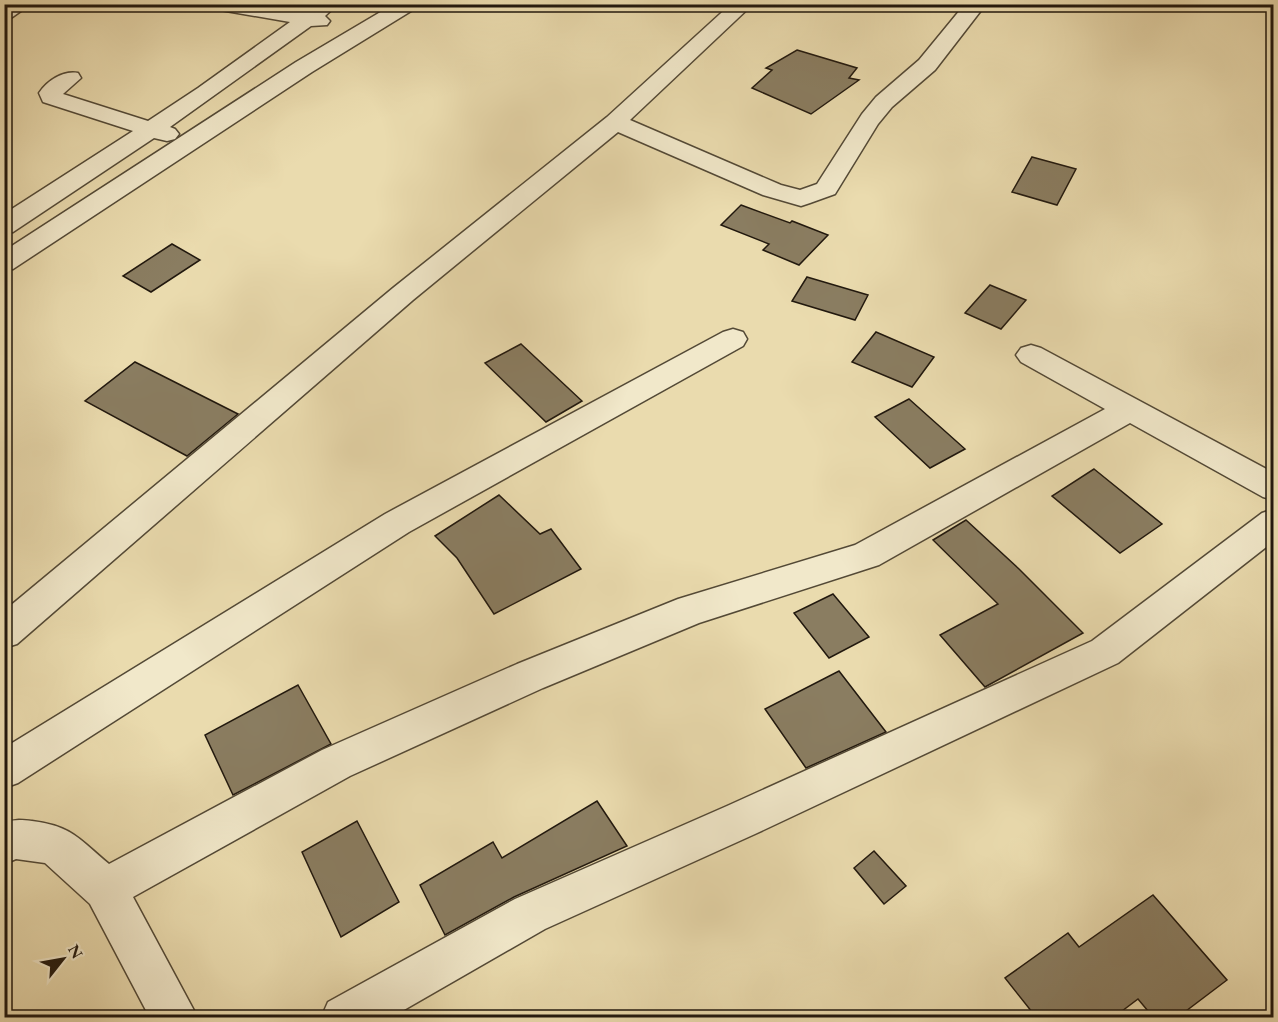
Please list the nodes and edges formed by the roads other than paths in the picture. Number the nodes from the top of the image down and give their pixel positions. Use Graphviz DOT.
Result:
graph roads {
  1 [pos="21,4"];
  2 [pos="220,4"];
  3 [pos="328,4"];
  4 [pos="409,4"];
  5 [pos="742,4"];
  6 [pos="976,4"];
  7 [pos="4,14"];
  8 [pos="309,18"];
  9 [pos="366,30"];
  10 [pos="70,78"];
  11 [pos="615,122"];
  12 [pos="152,130"];
  13 [pos="189,142"];
  14 [pos="4,226"];
  15 [pos="4,263"];
  16 [pos="734,339"];
  17 [pos="1031,355"];
  18 [pos="1130,410"];
  19 [pos="1274,488"];
  20 [pos="1274,522"];
  21 [pos="4,633"];
  22 [pos="4,770"];
  23 [pos="4,843"];
  24 [pos="105,889"];
  25 [pos="175,1017"];
  26 [pos="344,1017"];
  1 -- 7 [label="street"];
  2 -- 8 [label="street"];
  3 -- 8 [label="street"];
  4 -- 9 [label="street"];
  5 -- 11 [label="street"];
  6 -- 11 [label="street"];
  8 -- 9 [label="street"];
  8 -- 12 [label="street"];
  9 -- 13 [label="street"];
  10 -- 12 [label="street"];
  11 -- 21 [label="street"];
  12 -- 13 [label="street"];
  12 -- 14 [label="street"];
  13 -- 15 [label="street"];
  16 -- 22 [label="street"];
  17 -- 18 [label="street"];
  18 -- 19 [label="street"];
  18 -- 24 [label="street"];
  20 -- 26 [label="street"];
  23 -- 24 [label="street"];
  24 -- 25 [label="street"];
}
